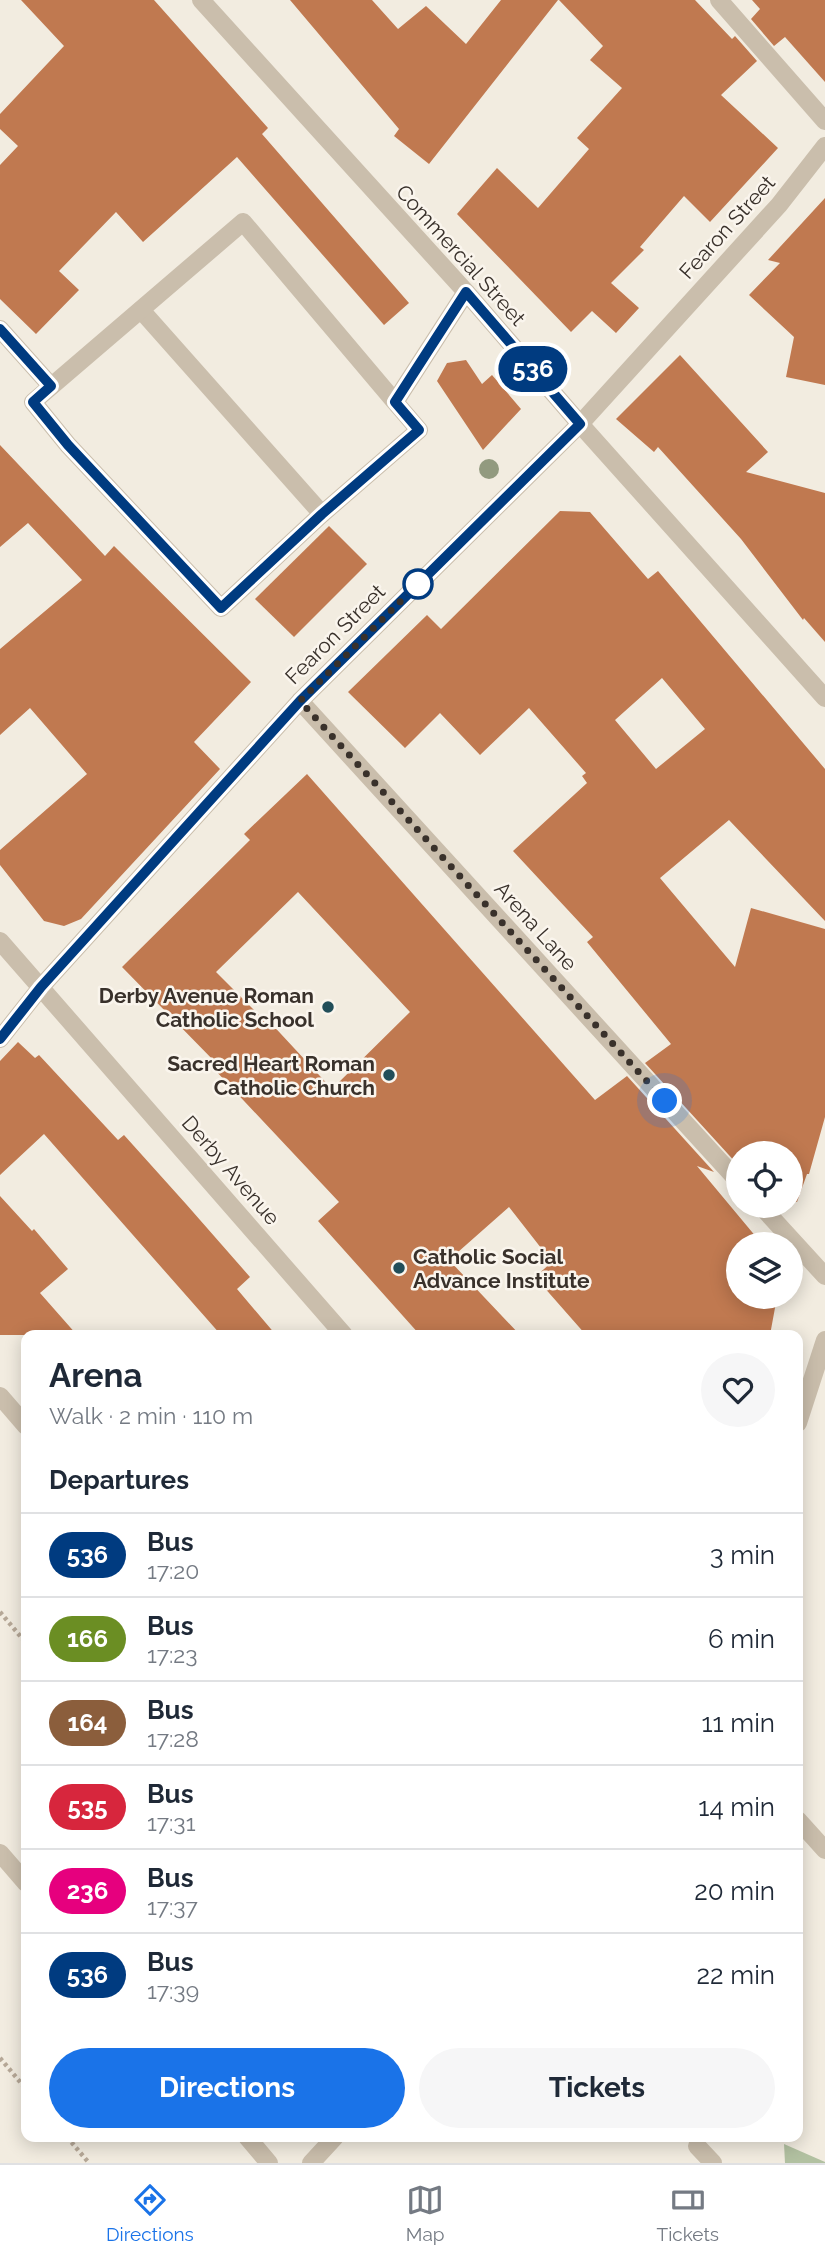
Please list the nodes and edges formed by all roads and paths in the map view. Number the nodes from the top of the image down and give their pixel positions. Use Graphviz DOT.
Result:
graph roads {
  1 [pos="201,0"];
  2 [pos="719,0"];
  3 [pos="825,121"];
  4 [pos="825,146"];
  5 [pos="466,292"];
  6 [pos="141,310"];
  7 [pos="0,329"];
  8 [pos="51,386"];
  9 [pos="395,402"];
  10 [pos="580,424"];
  11 [pos="322,514"];
  12 [pos="825,698"];
  13 [pos="300,701"];
  14 [pos="0,941"];
  15 [pos="41,987"];
  16 [pos="0,1039"];
  17 [pos="726,1168"];
  18 [pos="772,1218"];
  19 [pos="825,1276"];
  20 [pos="340,1330"];
  21 [pos="825,1340"];
  22 [pos="0,1396"];
  23 [pos="803,1408"];
  24 [pos="21,1420"];
  25 [pos="0,1612"];
  26 [pos="21,1637"];
  27 [pos="803,1826"];
  28 [pos="825,1850"];
  29 [pos="0,1853"];
  30 [pos="21,1877"];
  31 [pos="0,2059"];
  32 [pos="21,2083"];
  33 [pos="71,2142"];
  34 [pos="251,2142"];
  35 [pos="330,2142"];
  36 [pos="697,2146"];
  37 [pos="89,2163"];
  38 [pos="269,2163"];
  39 [pos="311,2163"];
  40 [pos="713,2163"];
  1 -- 5 [label="street, Commercial Street"];
  2 -- 3 [label="street"];
  4 -- 10 [label="street, Fearon Street"];
  5 -- 9 [label="street"];
  5 -- 10 [label="street, Commercial Street"];
  6 -- 8 [label="street"];
  6 -- 9 [label="street"];
  6 -- 11 [label="street"];
  7 -- 8 [label="street"];
  8 -- 11 [label="street"];
  9 -- 11 [label="street"];
  10 -- 12 [label="street, Commercial Street"];
  10 -- 13 [label="street, Fearon Street"];
  13 -- 15 [label="street, Fearon Street"];
  13 -- 17 [label="street, Arena Lane"];
  14 -- 15 [label="street, Derby Avenue"];
  15 -- 16 [label="street, Fearon Street"];
  15 -- 20 [label="street, Derby Avenue"];
  18 -- 19 [label="street"];
  21 -- 23 [label="street"];
  22 -- 24 [label="street"];
  25 -- 26 [label="path"];
  27 -- 28 [label="street"];
  29 -- 30 [label="street"];
  31 -- 32 [label="path"];
  33 -- 37 [label="path"];
  34 -- 38 [label="street"];
  35 -- 39 [label="street"];
  36 -- 40 [label="street"];
}
